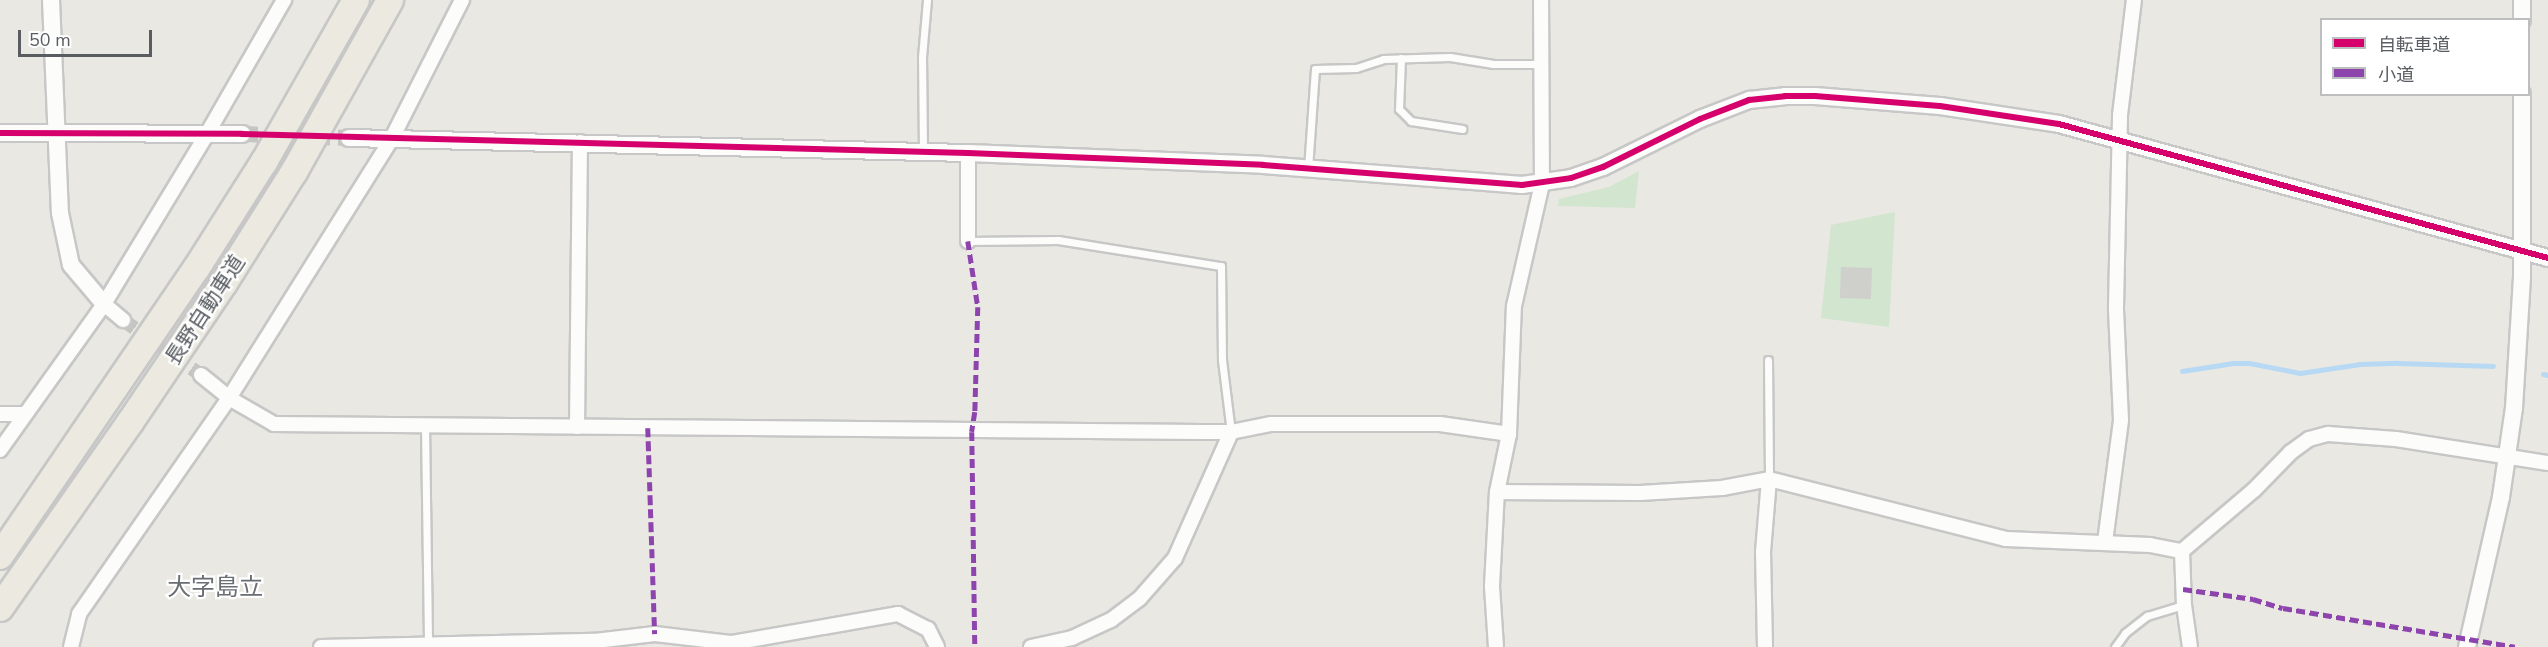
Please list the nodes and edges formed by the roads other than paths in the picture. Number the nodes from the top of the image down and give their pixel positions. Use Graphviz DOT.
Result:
graph roads {
  1 [pos="51,0"];
  2 [pos="284,0"];
  3 [pos="356,0"];
  4 [pos="390,0"];
  5 [pos="462,0"];
  6 [pos="927,0"];
  7 [pos="1541,0"];
  8 [pos="2134,0"];
  9 [pos="2522,0"];
  10 [pos="2522,18"];
  11 [pos="1401,58"];
  12 [pos="1541,64"];
  13 [pos="2522,96"];
  14 [pos="1462,129"];
  15 [pos="0,132"];
  16 [pos="55,132"];
  17 [pos="207,134"];
  18 [pos="242,134"];
  19 [pos="349,138"];
  20 [pos="2121,139"];
  21 [pos="391,140"];
  22 [pos="580,142"];
  23 [pos="923,152"];
  24 [pos="968,153"];
  25 [pos="1308,169"];
  26 [pos="1542,184"];
  27 [pos="968,241"];
  28 [pos="2521,250"];
  29 [pos="2548,258"];
  30 [pos="104,304"];
  31 [pos="123,320"];
  32 [pos="1768,360"];
  33 [pos="201,375"];
  34 [pos="229,398"];
  35 [pos="0,414"];
  36 [pos="25,414"];
  37 [pos="425,425"];
  38 [pos="577,427"];
  39 [pos="1231,432"];
  40 [pos="1509,434"];
  41 [pos="0,450"];
  42 [pos="2508,457"];
  43 [pos="2548,463"];
  44 [pos="1769,479"];
  45 [pos="1497,492"];
  46 [pos="2105,542"];
  47 [pos="2182,551"];
  48 [pos="0,555"];
  49 [pos="2184,605"];
  50 [pos="0,608"];
  51 [pos="428,644"];
  52 [pos="444,646"];
  53 [pos="71,647"];
  54 [pos="321,647"];
  55 [pos="937,647"];
  56 [pos="1031,647"];
  57 [pos="1496,647"];
  58 [pos="1765,647"];
  59 [pos="2115,647"];
  60 [pos="2190,647"];
  61 [pos="2467,647"];
  1 -- 16 [label="street"];
  2 -- 17 [label="street"];
  3 -- 48 [label="highway, 長野自動車道"];
  4 -- 50 [label="highway, 長野自動車道"];
  5 -- 21 [label="street"];
  6 -- 23 [label="lane"];
  7 -- 12 [label="street"];
  8 -- 20 [label="street"];
  9 -- 10 [label="street"];
  11 -- 12 [label="lane"];
  11 -- 14 [label="lane"];
  11 -- 25 [label="lane"];
  12 -- 26 [label="street"];
  13 -- 28 [label="street"];
  15 -- 16 [label="street"];
  16 -- 17 [label="street"];
  16 -- 30 [label="street"];
  17 -- 18 [label="street"];
  17 -- 30 [label="street"];
  19 -- 21 [label="street"];
  20 -- 26 [label="street"];
  20 -- 28 [label="street"];
  20 -- 46 [label="street"];
  21 -- 22 [label="street"];
  21 -- 34 [label="street"];
  22 -- 23 [label="street"];
  22 -- 38 [label="street"];
  23 -- 24 [label="street"];
  24 -- 25 [label="street"];
  24 -- 27 [label="street"];
  25 -- 26 [label="street"];
  26 -- 40 [label="street"];
  27 -- 39 [label="lane"];
  28 -- 29 [label="street"];
  28 -- 42 [label="street"];
  30 -- 31 [label="street"];
  30 -- 36 [label="street"];
  32 -- 44 [label="lane"];
  33 -- 34 [label="street"];
  34 -- 37 [label="street"];
  34 -- 53 [label="street"];
  35 -- 36 [label="street"];
  36 -- 41 [label="street"];
  37 -- 38 [label="street"];
  37 -- 51 [label="lane"];
  38 -- 39 [label="street"];
  39 -- 40 [label="street"];
  39 -- 56 [label="street"];
  40 -- 45 [label="street"];
  42 -- 43 [label="street"];
  42 -- 47 [label="street"];
  42 -- 61 [label="street"];
  44 -- 45 [label="street"];
  44 -- 46 [label="street"];
  44 -- 58 [label="street"];
  45 -- 57 [label="street"];
  46 -- 47 [label="street"];
  47 -- 49 [label="street"];
  49 -- 59 [label="lane"];
  49 -- 60 [label="street"];
  51 -- 52 [label="street"];
  51 -- 54 [label="street"];
  52 -- 55 [label="street"];
}
